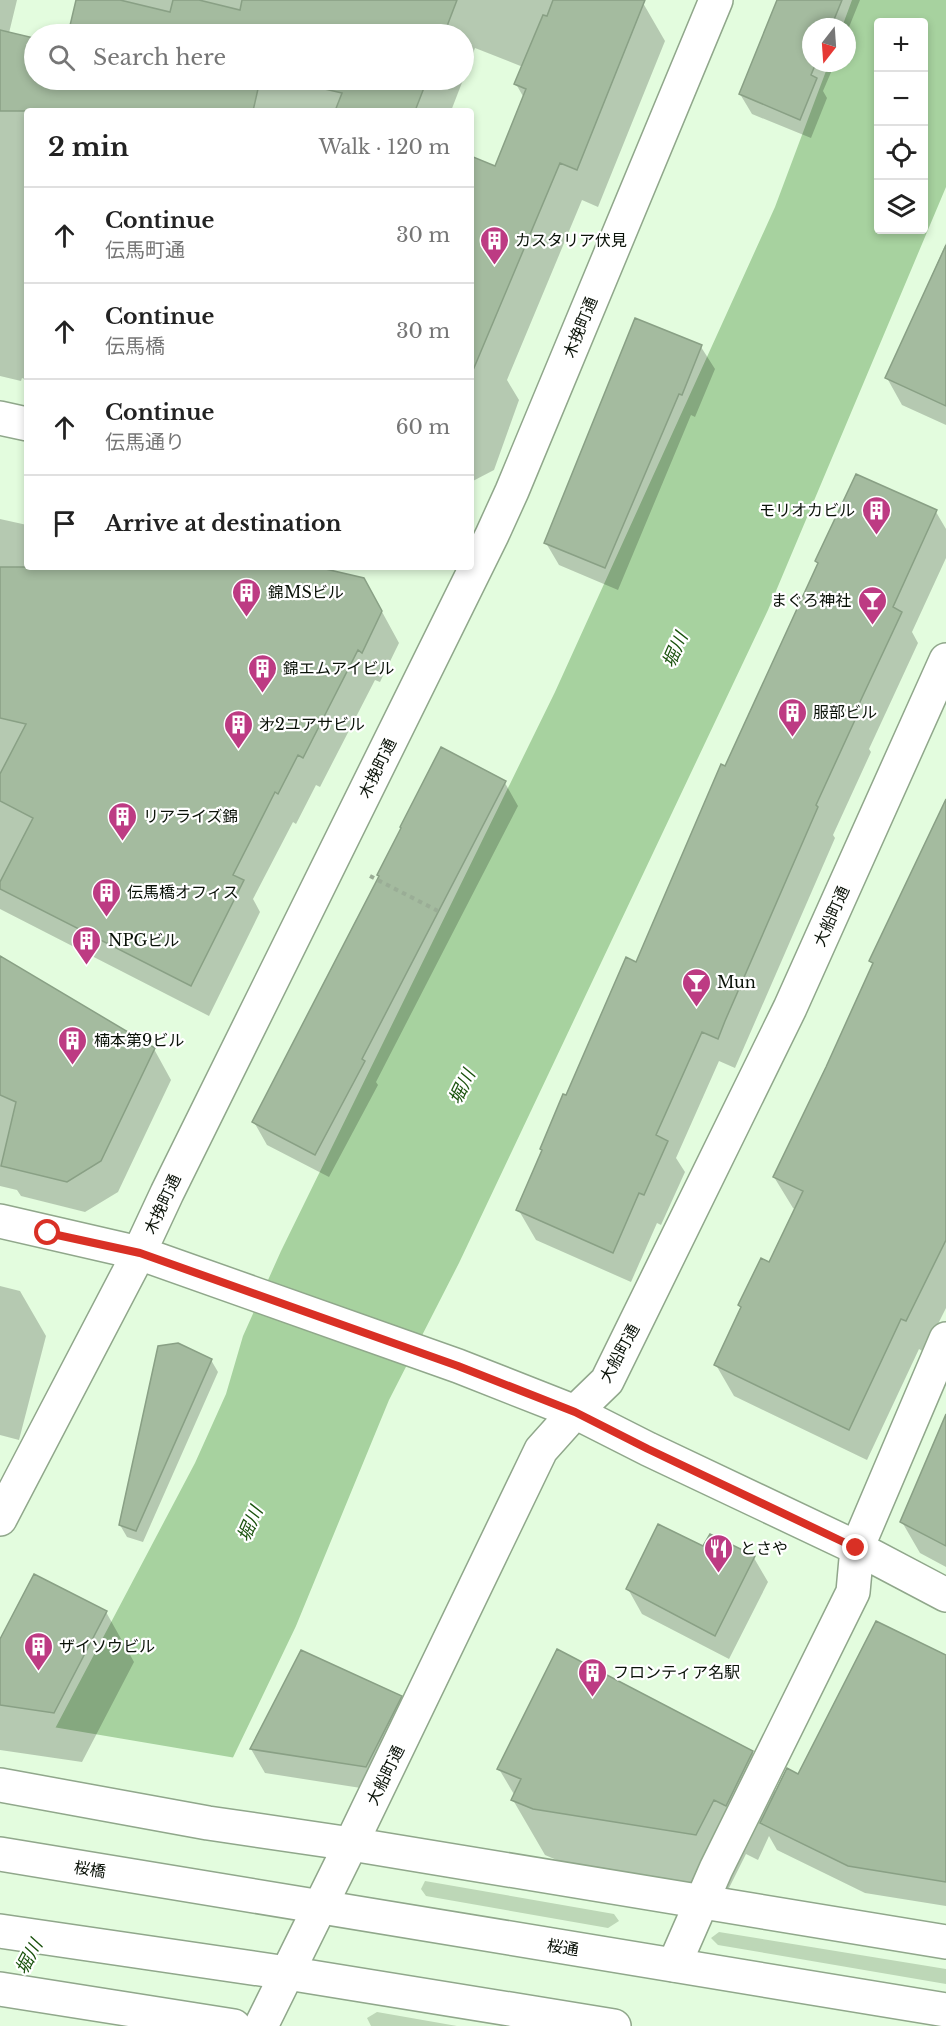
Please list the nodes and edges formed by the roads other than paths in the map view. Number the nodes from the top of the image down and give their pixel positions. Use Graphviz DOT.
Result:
graph roads {
  1 [pos="716,0"];
  2 [pos="0,418"];
  3 [pos="24,423"];
  4 [pos="482,531"];
  5 [pos="474,548"];
  6 [pos="463,570"];
  7 [pos="946,660"];
  8 [pos="0,1221"];
  9 [pos="140,1253"];
  10 [pos="946,1339"];
  11 [pos="575,1412"];
  12 [pos="0,1519"];
  13 [pos="856,1548"];
  14 [pos="946,1595"];
  15 [pos="10,1787"];
  16 [pos="351,1844"];
  17 [pos="0,1854"];
  18 [pos="180,1883"];
  19 [pos="701,1902"];
  20 [pos="320,1908"];
  21 [pos="0,1931"];
  22 [pos="946,1942"];
  23 [pos="674,1965"];
  24 [pos="287,1973"];
  25 [pos="0,1989"];
  26 [pos="946,2010"];
  27 [pos="234,2026"];
  28 [pos="261,2026"];
  29 [pos="608,2026"];
  1 -- 4 [label="street, 木挽町通"];
  2 -- 3 [label="street"];
  4 -- 5 [label="street, 木挽町通"];
  6 -- 9 [label="street, 木挽町通"];
  7 -- 11 [label="street, 大船町通"];
  8 -- 9 [label="street"];
  9 -- 11 [label="street"];
  9 -- 12 [label="street, 木挽町通"];
  10 -- 13 [label="street"];
  11 -- 13 [label="street"];
  11 -- 16 [label="street, 大船町通"];
  13 -- 14 [label="street"];
  13 -- 19 [label="street"];
  15 -- 16 [label="street"];
  16 -- 19 [label="street"];
  16 -- 20 [label="street, 大船町通"];
  17 -- 18 [label="street, 桜橋"];
  18 -- 20 [label="street, 桜通"];
  19 -- 22 [label="street"];
  19 -- 23 [label="street"];
  20 -- 23 [label="street, 桜通"];
  20 -- 24 [label="street, 大船町通"];
  21 -- 24 [label="street"];
  23 -- 26 [label="street, 桜通"];
  24 -- 28 [label="street, 大船町通"];
  24 -- 29 [label="street"];
  25 -- 27 [label="street"];
}
